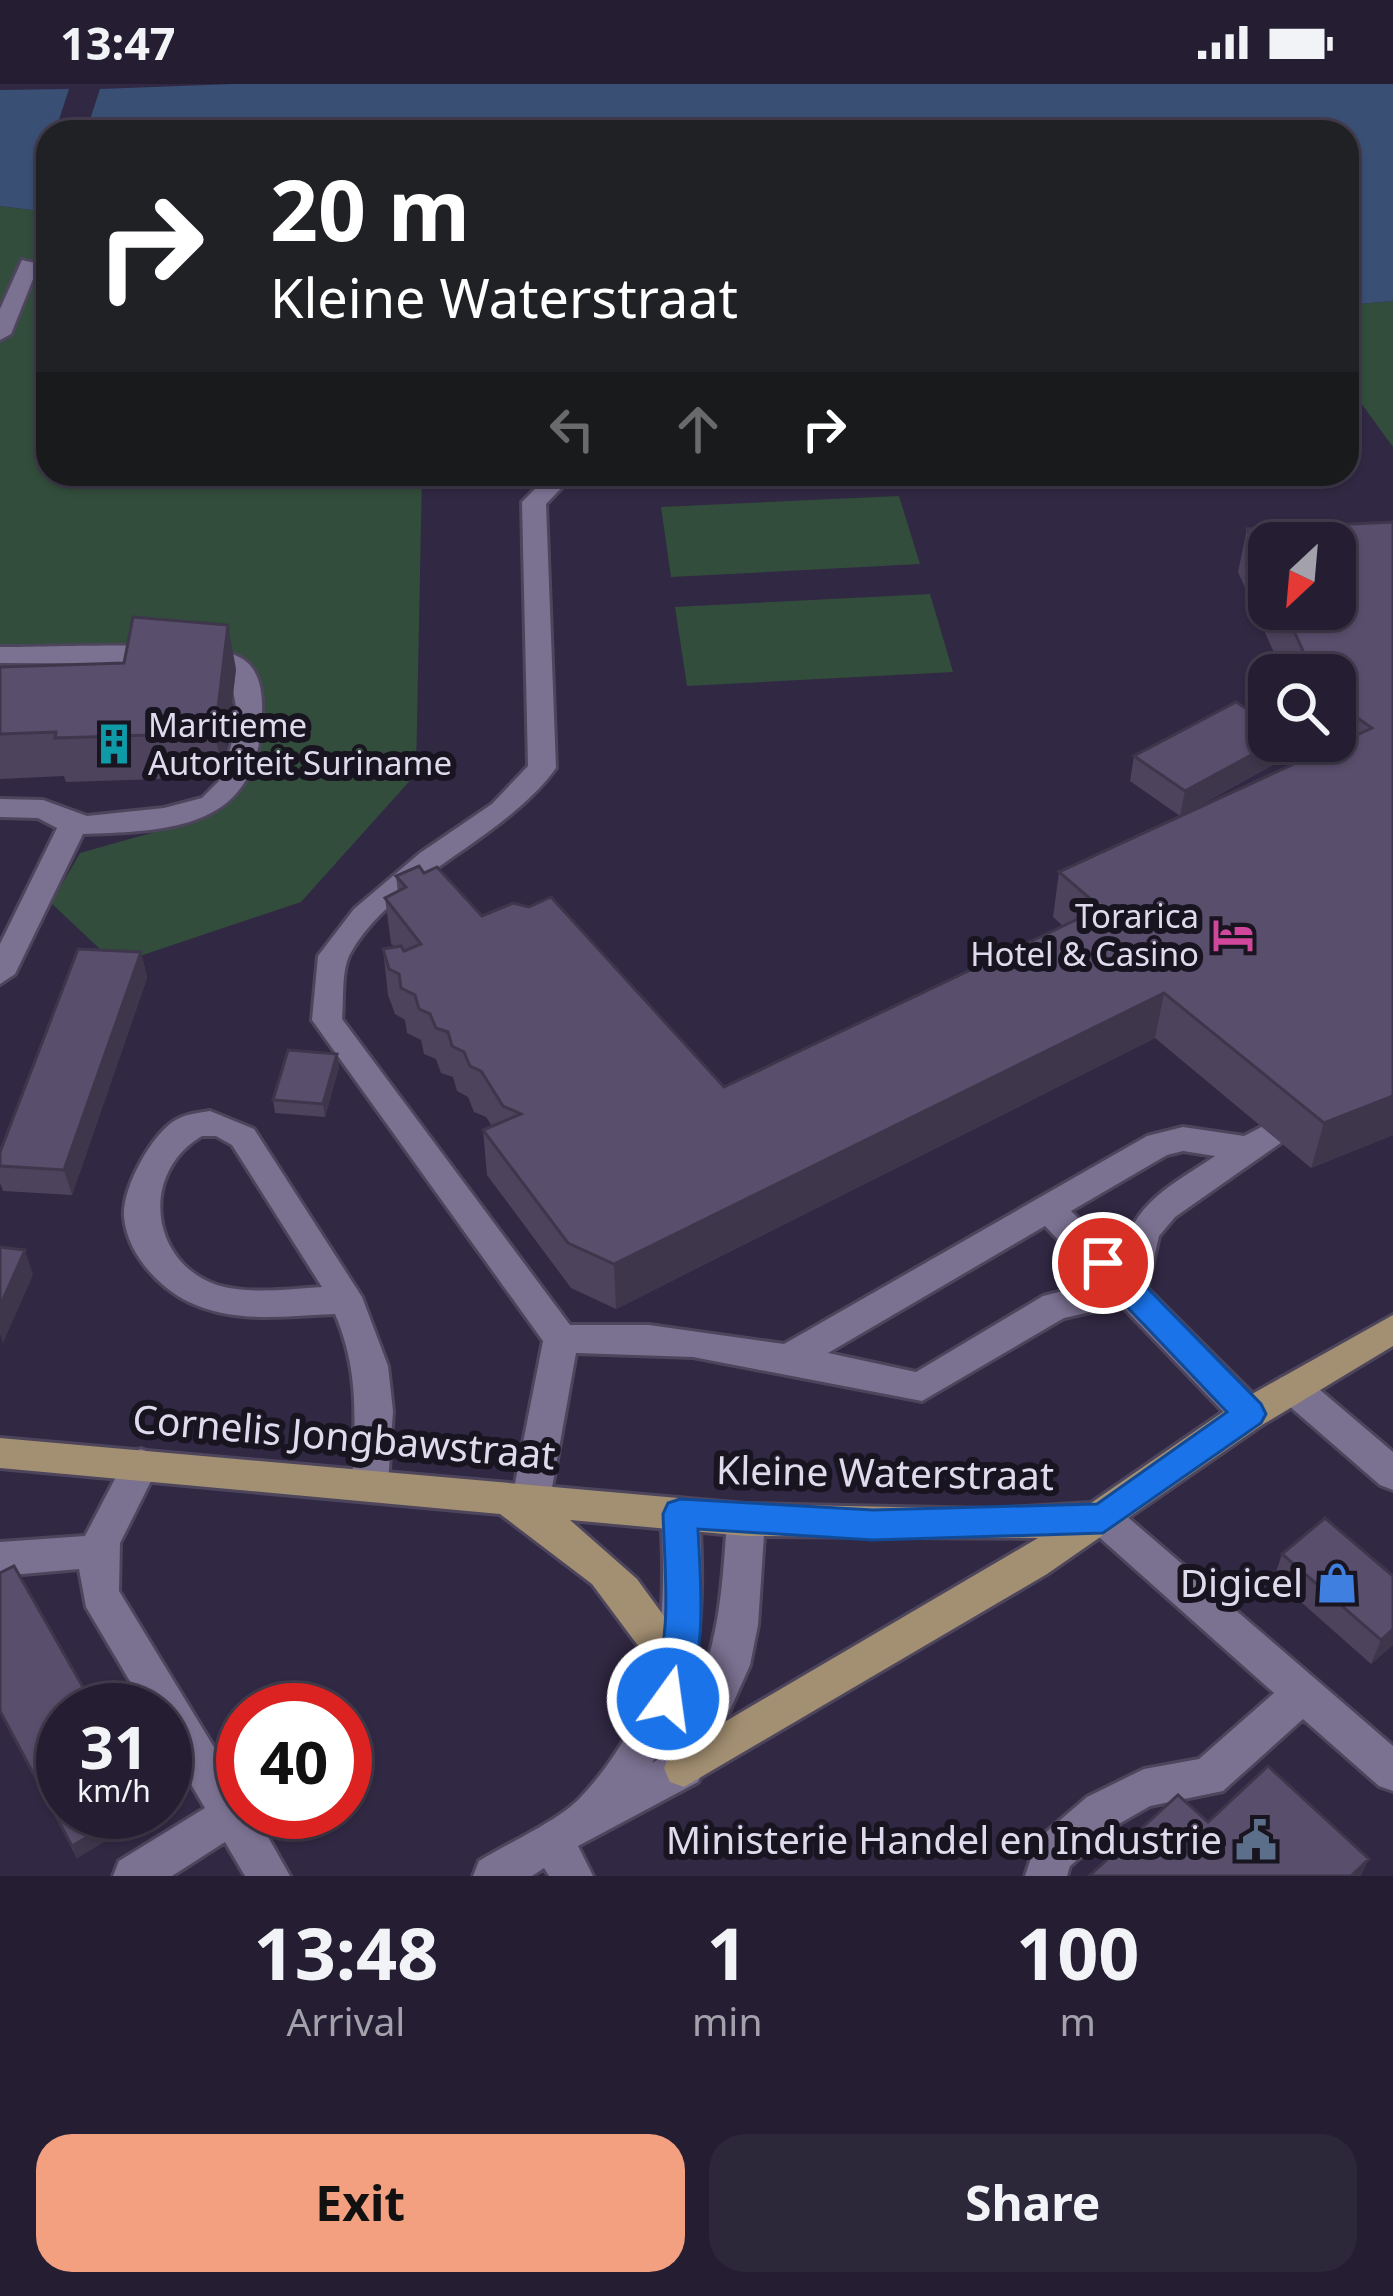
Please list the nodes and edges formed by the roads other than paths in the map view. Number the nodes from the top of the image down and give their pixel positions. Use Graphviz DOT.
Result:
graph roads {
  1 [pos="29,264"];
  2 [pos="0,334"];
  3 [pos="551,486"];
  4 [pos="0,656"];
  5 [pos="0,808"];
  6 [pos="73,825"];
  7 [pos="0,974"];
  8 [pos="1050,1210"];
  9 [pos="1130,1289"];
  10 [pos="346,1300"];
  11 [pos="1393,1329"];
  12 [pos="561,1339"];
  13 [pos="790,1358"];
  14 [pos="1293,1388"];
  15 [pos="1249,1414"];
  16 [pos="0,1453"];
  17 [pos="141,1465"];
  18 [pos="1393,1474"];
  19 [pos="370,1484"];
  20 [pos="516,1497"];
  21 [pos="680,1514"];
  22 [pos="1103,1518"];
  23 [pos="746,1520"];
  24 [pos="98,1551"];
  25 [pos="0,1558"];
  26 [pos="679,1670"];
  27 [pos="1304,1694"];
  28 [pos="684,1768"];
  29 [pos="1393,1772"];
  30 [pos="216,1787"];
  31 [pos="592,1814"];
  32 [pos="216,1824"];
  33 [pos="247,1839"];
  34 [pos="550,1840"];
  35 [pos="503,1874"];
  36 [pos="134,1876"];
  37 [pos="269,1876"];
  38 [pos="572,1876"];
  39 [pos="1046,1876"];
  1 -- 2 [label="street"];
  3 -- 12 [label="street"];
  4 -- 6 [label="street"];
  5 -- 6 [label="street"];
  6 -- 7 [label="street"];
  8 -- 9 [label="street"];
  8 -- 9 [label="street"];
  8 -- 13 [label="street"];
  9 -- 13 [label="street"];
  9 -- 15 [label="street"];
  10 -- 10 [label="street"];
  10 -- 19 [label="street"];
  11 -- 14 [label="main road"];
  12 -- 13 [label="street"];
  12 -- 20 [label="street"];
  14 -- 15 [label="main road"];
  14 -- 18 [label="street"];
  15 -- 22 [label="main road"];
  16 -- 17 [label="main road, Cornelis Jongbawstraat"];
  17 -- 19 [label="main road, Cornelis Jongbawstraat"];
  17 -- 24 [label="street"];
  19 -- 20 [label="main road, Cornelis Jongbawstraat"];
  20 -- 21 [label="main road, Cornelis Jongbawstraat"];
  20 -- 26 [label="main road"];
  21 -- 23 [label="main road, Kleine Waterstraat"];
  21 -- 26 [label="street"];
  22 -- 23 [label="main road, Kleine Waterstraat"];
  22 -- 27 [label="street"];
  22 -- 28 [label="main road"];
  23 -- 28 [label="street"];
  24 -- 25 [label="street"];
  24 -- 30 [label="street"];
  26 -- 31 [label="street"];
  27 -- 29 [label="street"];
  27 -- 39 [label="street"];
  28 -- 31 [label="street"];
  31 -- 34 [label="street"];
  32 -- 36 [label="street"];
  33 -- 37 [label="street"];
  34 -- 35 [label="street"];
  34 -- 38 [label="street"];
}
